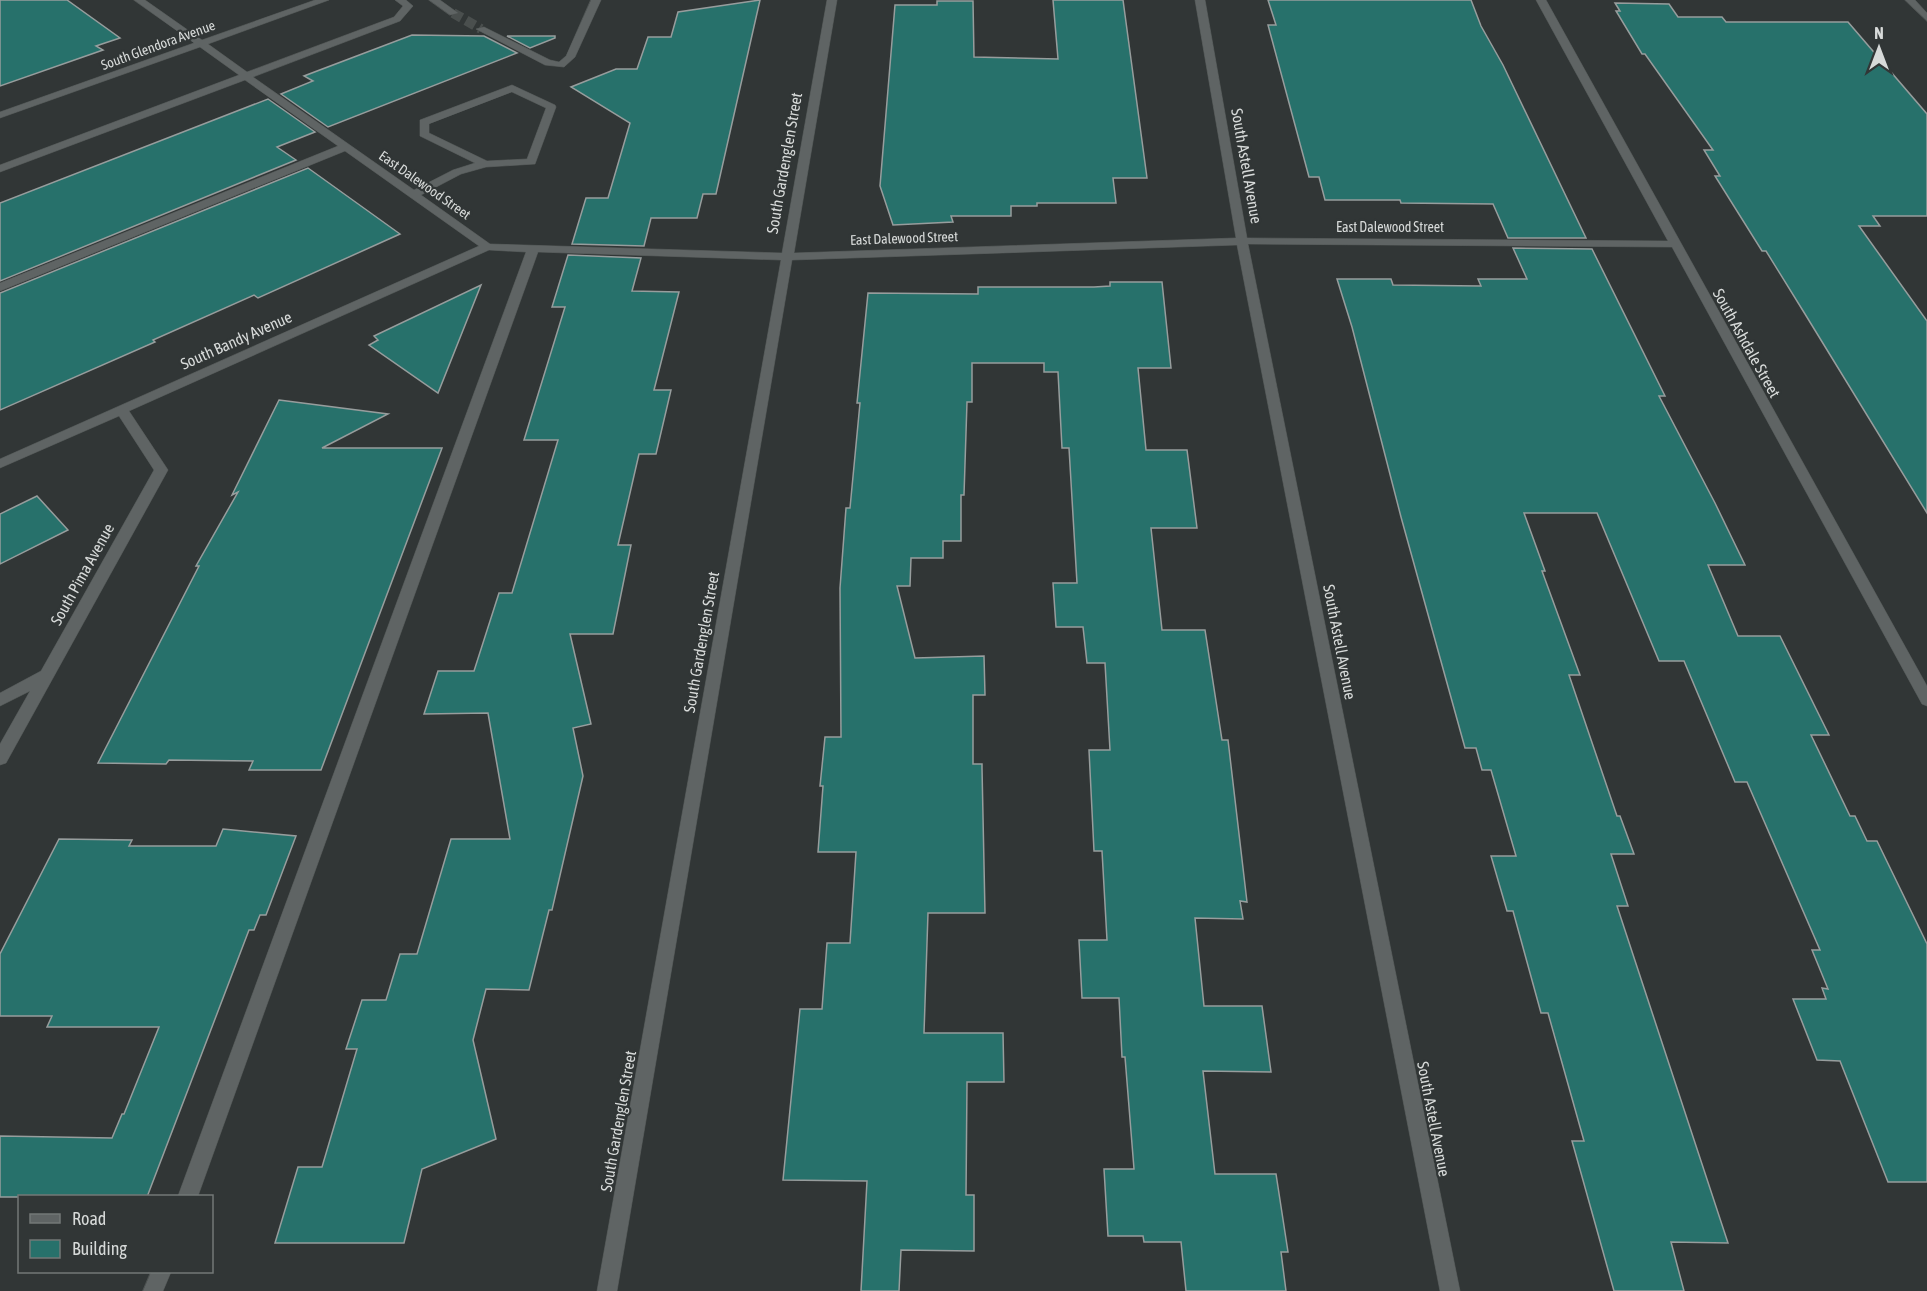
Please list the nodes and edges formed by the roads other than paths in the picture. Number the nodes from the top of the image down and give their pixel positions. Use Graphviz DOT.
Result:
graph roads {
  1 [pos="139,0"];
  2 [pos="324,0"];
  3 [pos="400,0"];
  4 [pos="434,0"];
  5 [pos="596,0"];
  6 [pos="832,0"];
  7 [pos="1200,0"];
  8 [pos="1541,0"];
  9 [pos="1910,0"];
  10 [pos="453,13"];
  11 [pos="1927,18"];
  12 [pos="481,29"];
  13 [pos="199,44"];
  14 [pos="244,75"];
  15 [pos="0,115"];
  16 [pos="346,147"];
  17 [pos="485,164"];
  18 [pos="0,169"];
  19 [pos="413,195"];
  20 [pos="1242,241"];
  21 [pos="1674,244"];
  22 [pos="487,247"];
  23 [pos="533,249"];
  24 [pos="785,257"];
  25 [pos="0,287"];
  26 [pos="121,409"];
  27 [pos="0,464"];
  28 [pos="47,675"];
  29 [pos="0,700"];
  30 [pos="1927,700"];
  31 [pos="0,759"];
  32 [pos="189,1195"];
  33 [pos="160,1273"];
  34 [pos="153,1291"];
  35 [pos="607,1291"];
  36 [pos="1450,1291"];
  1 -- 13 [label="street, East Dalewood Street"];
  2 -- 13 [label="street, South Glendora Avenue"];
  3 -- 14 [label="street"];
  4 -- 10 [label="street"];
  5 -- 12 [label="street"];
  6 -- 24 [label="street, South Gardenglen Street"];
  7 -- 20 [label="street, South Astell Avenue"];
  8 -- 21 [label="street, South Ashdale Street"];
  9 -- 11 [label="street"];
  13 -- 14 [label="street, East Dalewood Street"];
  13 -- 15 [label="street, South Glendora Avenue"];
  14 -- 16 [label="street, East Dalewood Street"];
  14 -- 18 [label="street"];
  16 -- 19 [label="street, East Dalewood Street"];
  16 -- 25 [label="street"];
  17 -- 17 [label="street"];
  17 -- 19 [label="street"];
  19 -- 22 [label="street, East Dalewood Street"];
  20 -- 21 [label="street, East Dalewood Street"];
  20 -- 24 [label="street, East Dalewood Street"];
  20 -- 36 [label="street, South Astell Avenue"];
  21 -- 30 [label="street, South Ashdale Street"];
  22 -- 23 [label="street, East Dalewood Street"];
  22 -- 26 [label="street, South Bandy Avenue"];
  23 -- 24 [label="street, East Dalewood Street"];
  23 -- 32 [label="street"];
  24 -- 35 [label="street, South Gardenglen Street"];
  26 -- 27 [label="street, South Bandy Avenue"];
  26 -- 28 [label="street, South Pima Avenue"];
  28 -- 29 [label="street"];
  28 -- 31 [label="street, South Pima Avenue"];
  33 -- 34 [label="street"];
}
